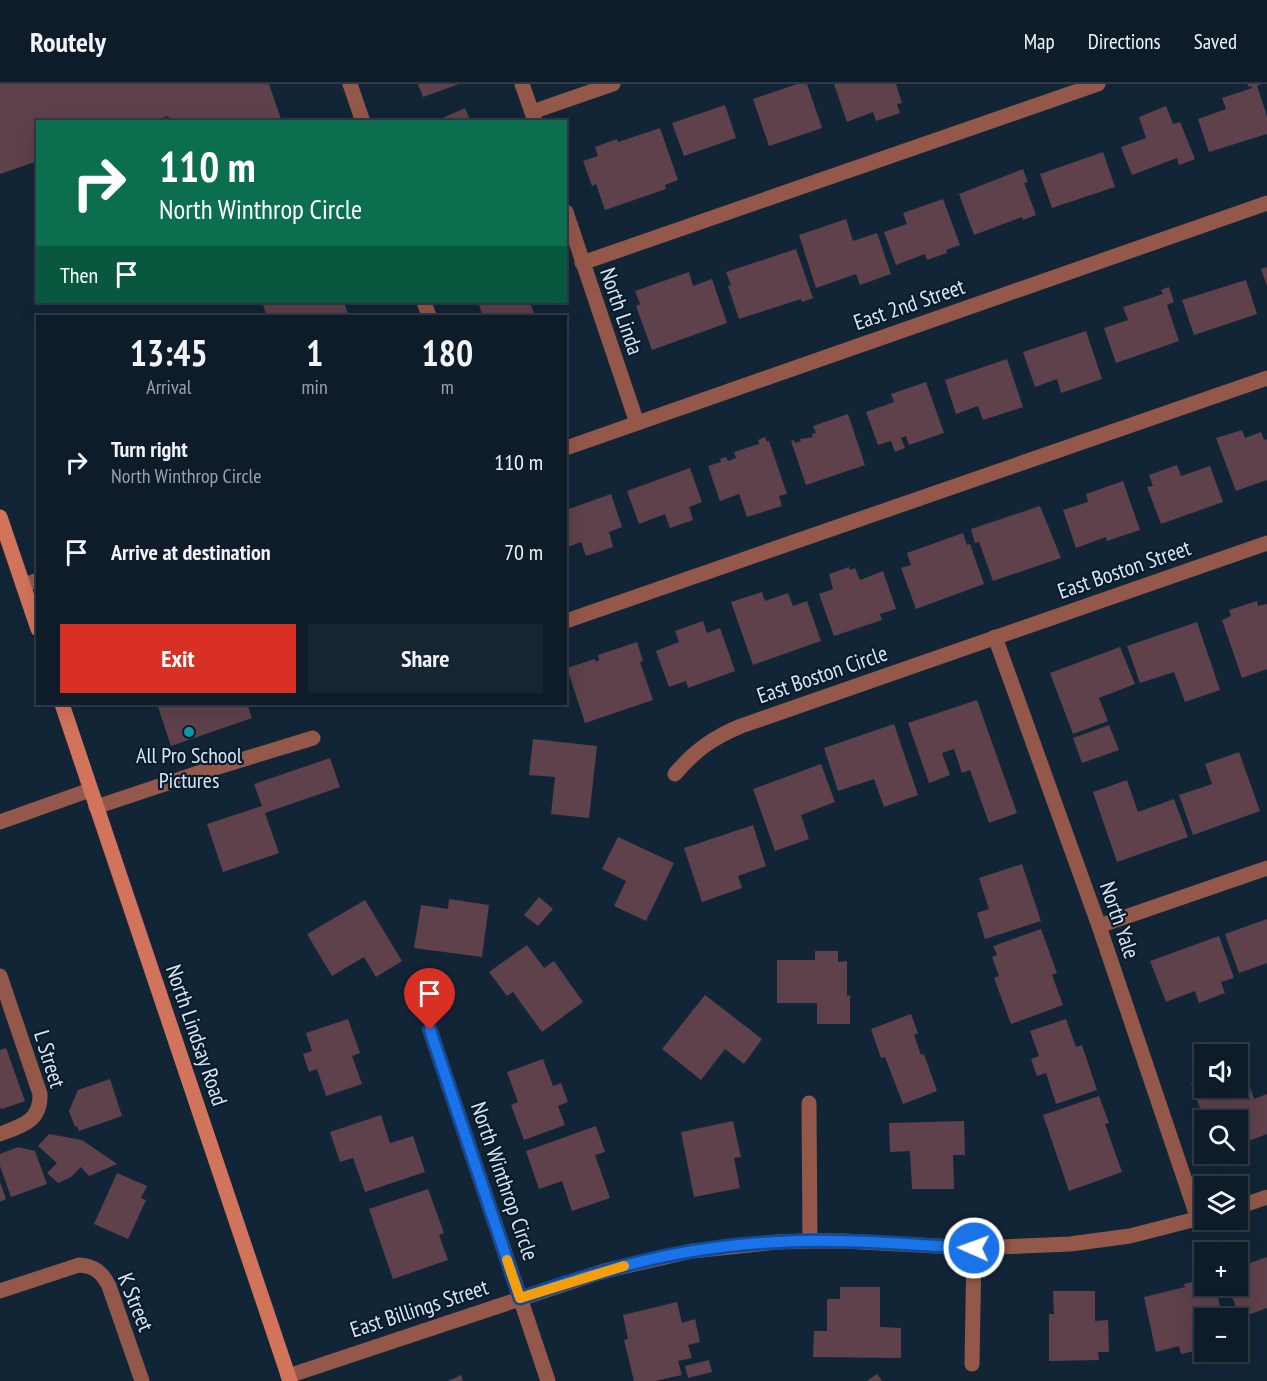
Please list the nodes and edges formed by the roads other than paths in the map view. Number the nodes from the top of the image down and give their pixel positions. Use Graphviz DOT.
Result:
graph roads {
  1 [pos="350,84"];
  2 [pos="522,84"];
  3 [pos="613,84"];
  4 [pos="1098,84"];
  5 [pos="533,117"];
  6 [pos="362,120"];
  7 [pos="1267,203"];
  8 [pos="567,215"];
  9 [pos="582,262"];
  10 [pos="1267,378"];
  11 [pos="637,423"];
  12 [pos="567,448"];
  13 [pos="0,518"];
  14 [pos="1267,543"];
  15 [pos="30,582"];
  16 [pos="36,617"];
  17 [pos="567,621"];
  18 [pos="995,637"];
  19 [pos="62,705"];
  20 [pos="313,738"];
  21 [pos="675,774"];
  22 [pos="90,790"];
  23 [pos="96,807"];
  24 [pos="0,822"];
  25 [pos="1267,868"];
  26 [pos="1099,926"];
  27 [pos="0,976"];
  28 [pos="430,1030"];
  29 [pos="809,1102"];
  30 [pos="0,1134"];
  31 [pos="1267,1197"];
  32 [pos="1194,1198"];
  33 [pos="1248,1204"];
  34 [pos="1194,1220"];
  35 [pos="810,1241"];
  36 [pos="974,1248"];
  37 [pos="0,1291"];
  38 [pos="520,1298"];
  39 [pos="972,1364"];
  40 [pos="289,1378"];
  41 [pos="141,1381"];
  42 [pos="548,1381"];
  1 -- 6 [label="street"];
  2 -- 5 [label="street"];
  3 -- 5 [label="street"];
  4 -- 9 [label="street"];
  7 -- 11 [label="street, East 2nd Street"];
  8 -- 9 [label="street, North Linda"];
  9 -- 11 [label="street, North Linda"];
  10 -- 17 [label="street"];
  11 -- 12 [label="street, East 2nd Street"];
  13 -- 15 [label="main road"];
  14 -- 18 [label="street, East Boston Street"];
  15 -- 16 [label="main road"];
  18 -- 21 [label="street, East Boston Circle"];
  18 -- 26 [label="street, North Yale"];
  19 -- 22 [label="main road, North Lindsay Road"];
  20 -- 23 [label="street"];
  22 -- 23 [label="main road, North Lindsay Road"];
  22 -- 24 [label="street"];
  23 -- 40 [label="main road, North Lindsay Road"];
  25 -- 26 [label="street"];
  26 -- 32 [label="street, North Yale"];
  27 -- 30 [label="street, L Street"];
  28 -- 38 [label="street, North Winthrop Circle"];
  29 -- 35 [label="street"];
  31 -- 33 [label="street"];
  34 -- 36 [label="street, East Billings Street"];
  35 -- 36 [label="street, East Billings Street"];
  35 -- 38 [label="street, East Billings Street"];
  36 -- 39 [label="street"];
  37 -- 41 [label="street, K Street"];
  38 -- 40 [label="street, East Billings Street"];
  38 -- 42 [label="street, North Winthrop Circle"];
}
